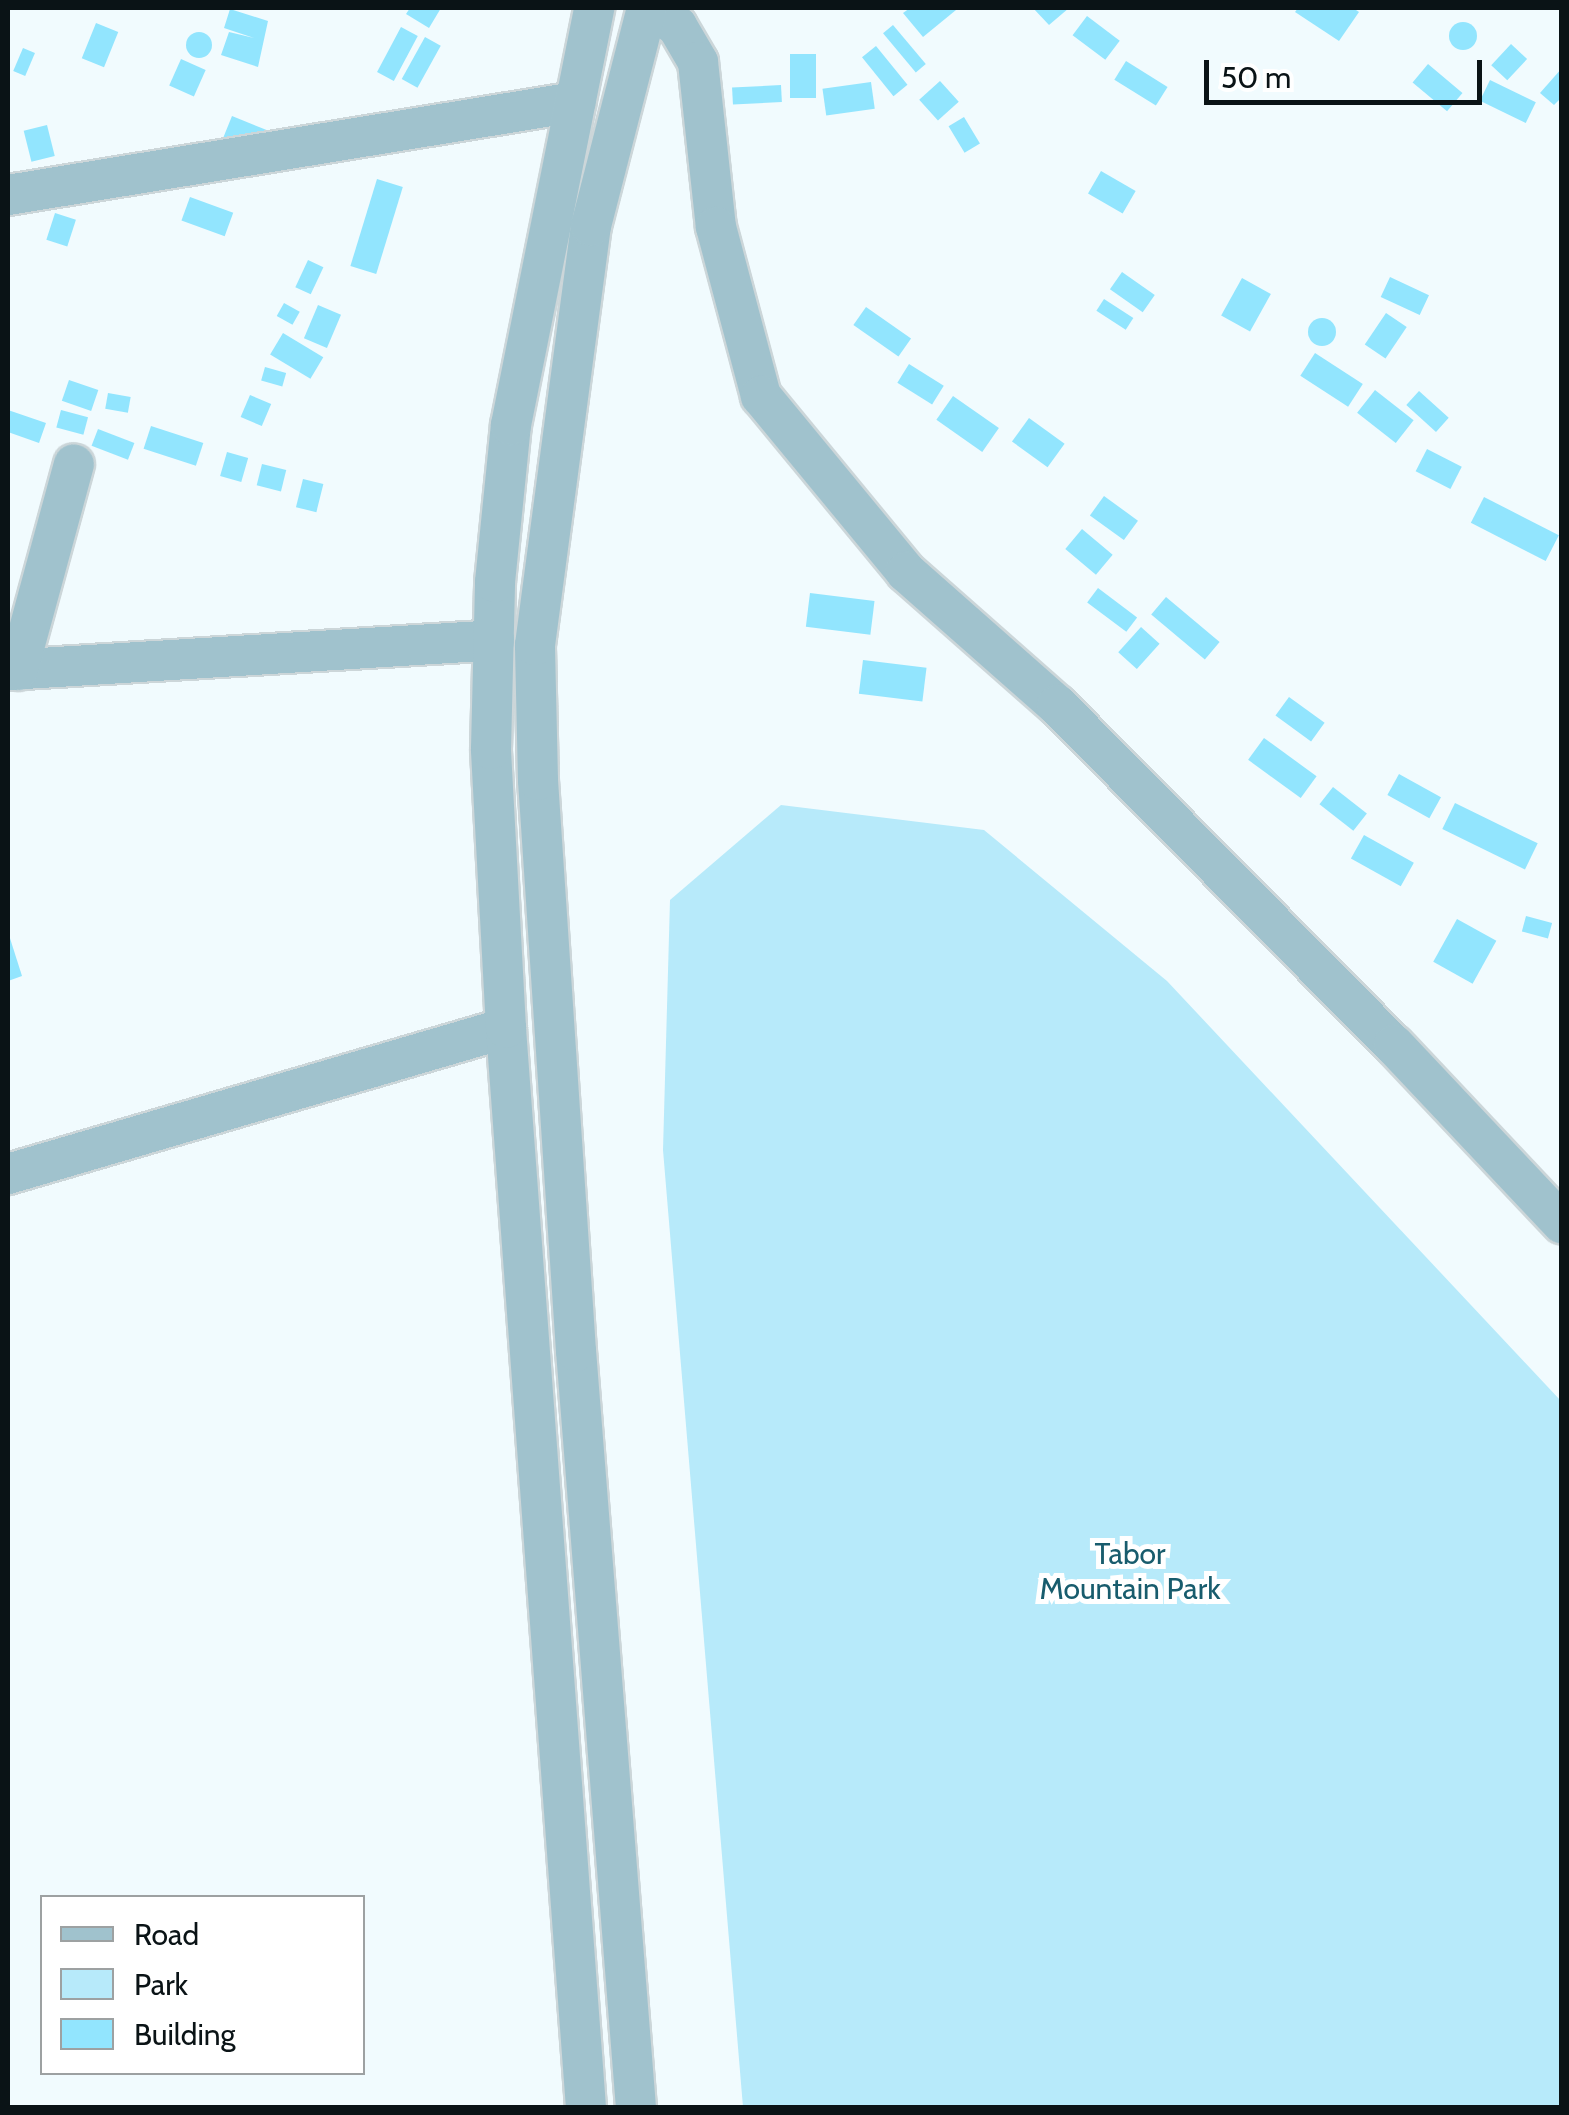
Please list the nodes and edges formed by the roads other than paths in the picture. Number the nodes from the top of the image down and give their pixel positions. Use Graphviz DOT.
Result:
graph roads {
  1 [pos="594,8"];
  2 [pos="649,8"];
  3 [pos="574,102"];
  4 [pos="8,194"];
  5 [pos="74,464"];
  6 [pos="494,640"];
  7 [pos="13,670"];
  8 [pos="506,1028"];
  9 [pos="8,1174"];
  10 [pos="1562,1222"];
  11 [pos="586,2108"];
  12 [pos="636,2108"];
  1 -- 3 [label="street"];
  2 -- 10 [label="street"];
  2 -- 12 [label="street"];
  3 -- 4 [label="street"];
  3 -- 6 [label="street"];
  5 -- 7 [label="street"];
  6 -- 7 [label="street"];
  6 -- 8 [label="street"];
  8 -- 9 [label="street"];
  8 -- 11 [label="street"];
}
